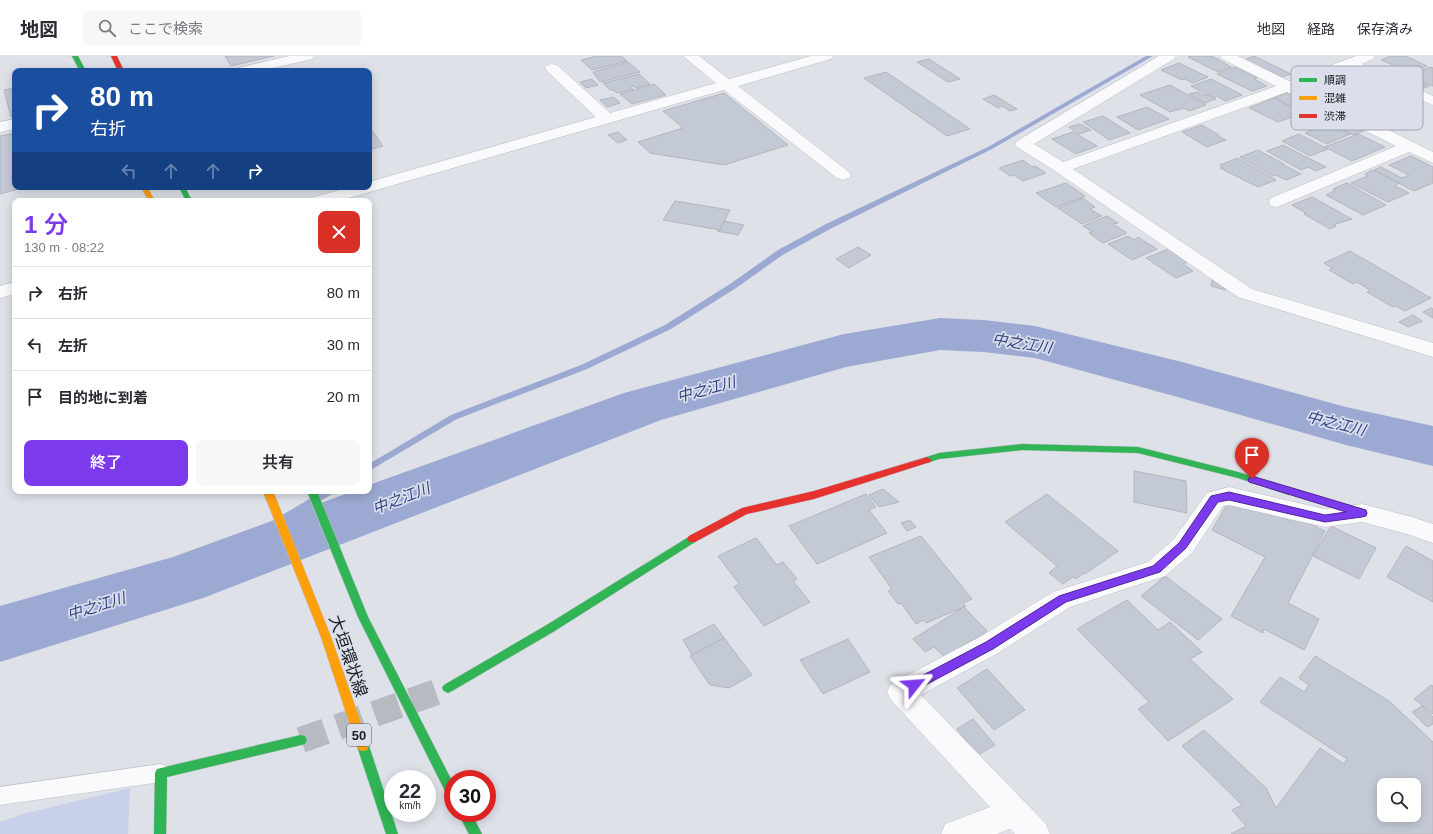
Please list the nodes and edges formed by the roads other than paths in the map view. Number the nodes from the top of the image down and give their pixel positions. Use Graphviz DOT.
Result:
graph roads {
  1 [pos="75,56"];
  2 [pos="114,56"];
  3 [pos="307,56"];
  4 [pos="690,56"];
  5 [pos="826,56"];
  6 [pos="1170,56"];
  7 [pos="1227,56"];
  8 [pos="1366,56"];
  9 [pos="1350,64"];
  10 [pos="1344,66"];
  11 [pos="1354,66"];
  12 [pos="81,68"];
  13 [pos="120,68"];
  14 [pos="256,68"];
  15 [pos="552,68"];
  16 [pos="726,84"];
  17 [pos="1291,84"];
  18 [pos="1288,85"];
  19 [pos="1291,86"];
  20 [pos="1423,97"];
  21 [pos="1433,101"];
  22 [pos="607,119"];
  23 [pos="12,125"];
  24 [pos="0,127"];
  25 [pos="1378,130"];
  26 [pos="1410,146"];
  27 [pos="1433,158"];
  28 [pos="1061,168"];
  29 [pos="844,176"];
  30 [pos="372,186"];
  31 [pos="358,190"];
  32 [pos="330,198"];
  33 [pos="1277,202"];
  34 [pos="12,289"];
  35 [pos="0,292"];
  36 [pos="1433,350"];
  37 [pos="269,494"];
  38 [pos="313,494"];
  39 [pos="1362,513"];
  40 [pos="1433,534"];
  41 [pos="448,688"];
  42 [pos="301,740"];
  43 [pos="161,774"];
  44 [pos="444,777"];
  45 [pos="0,796"];
  46 [pos="1015,813"];
  47 [pos="469,822"];
  48 [pos="160,834"];
  49 [pos="392,834"];
  50 [pos="476,834"];
  51 [pos="956,834"];
  52 [pos="1035,834"];
  1 -- 12 [label="street"];
  2 -- 13 [label="street"];
  3 -- 14 [label="street"];
  4 -- 16 [label="street"];
  5 -- 16 [label="street"];
  6 -- 28 [label="street"];
  7 -- 18 [label="street"];
  8 -- 9 [label="street"];
  9 -- 10 [label="street"];
  9 -- 11 [label="street"];
  15 -- 22 [label="street"];
  16 -- 22 [label="street"];
  16 -- 29 [label="street"];
  17 -- 18 [label="street"];
  18 -- 19 [label="street"];
  18 -- 28 [label="street"];
  20 -- 21 [label="street"];
  22 -- 30 [label="street"];
  23 -- 24 [label="street"];
  25 -- 26 [label="street"];
  26 -- 27 [label="street"];
  26 -- 33 [label="street"];
  28 -- 36 [label="street"];
  31 -- 32 [label="street"];
  34 -- 35 [label="street"];
  37 -- 49 [label="street, 大垣環状線 / 50"];
  38 -- 44 [label="street, 大垣環状線"];
  39 -- 40 [label="street"];
  39 -- 41 [label="street"];
  39 -- 46 [label="street"];
  42 -- 43 [label="street"];
  43 -- 45 [label="lane"];
  43 -- 48 [label="street"];
  46 -- 51 [label="street"];
  46 -- 52 [label="street"];
  47 -- 50 [label="street"];
}
